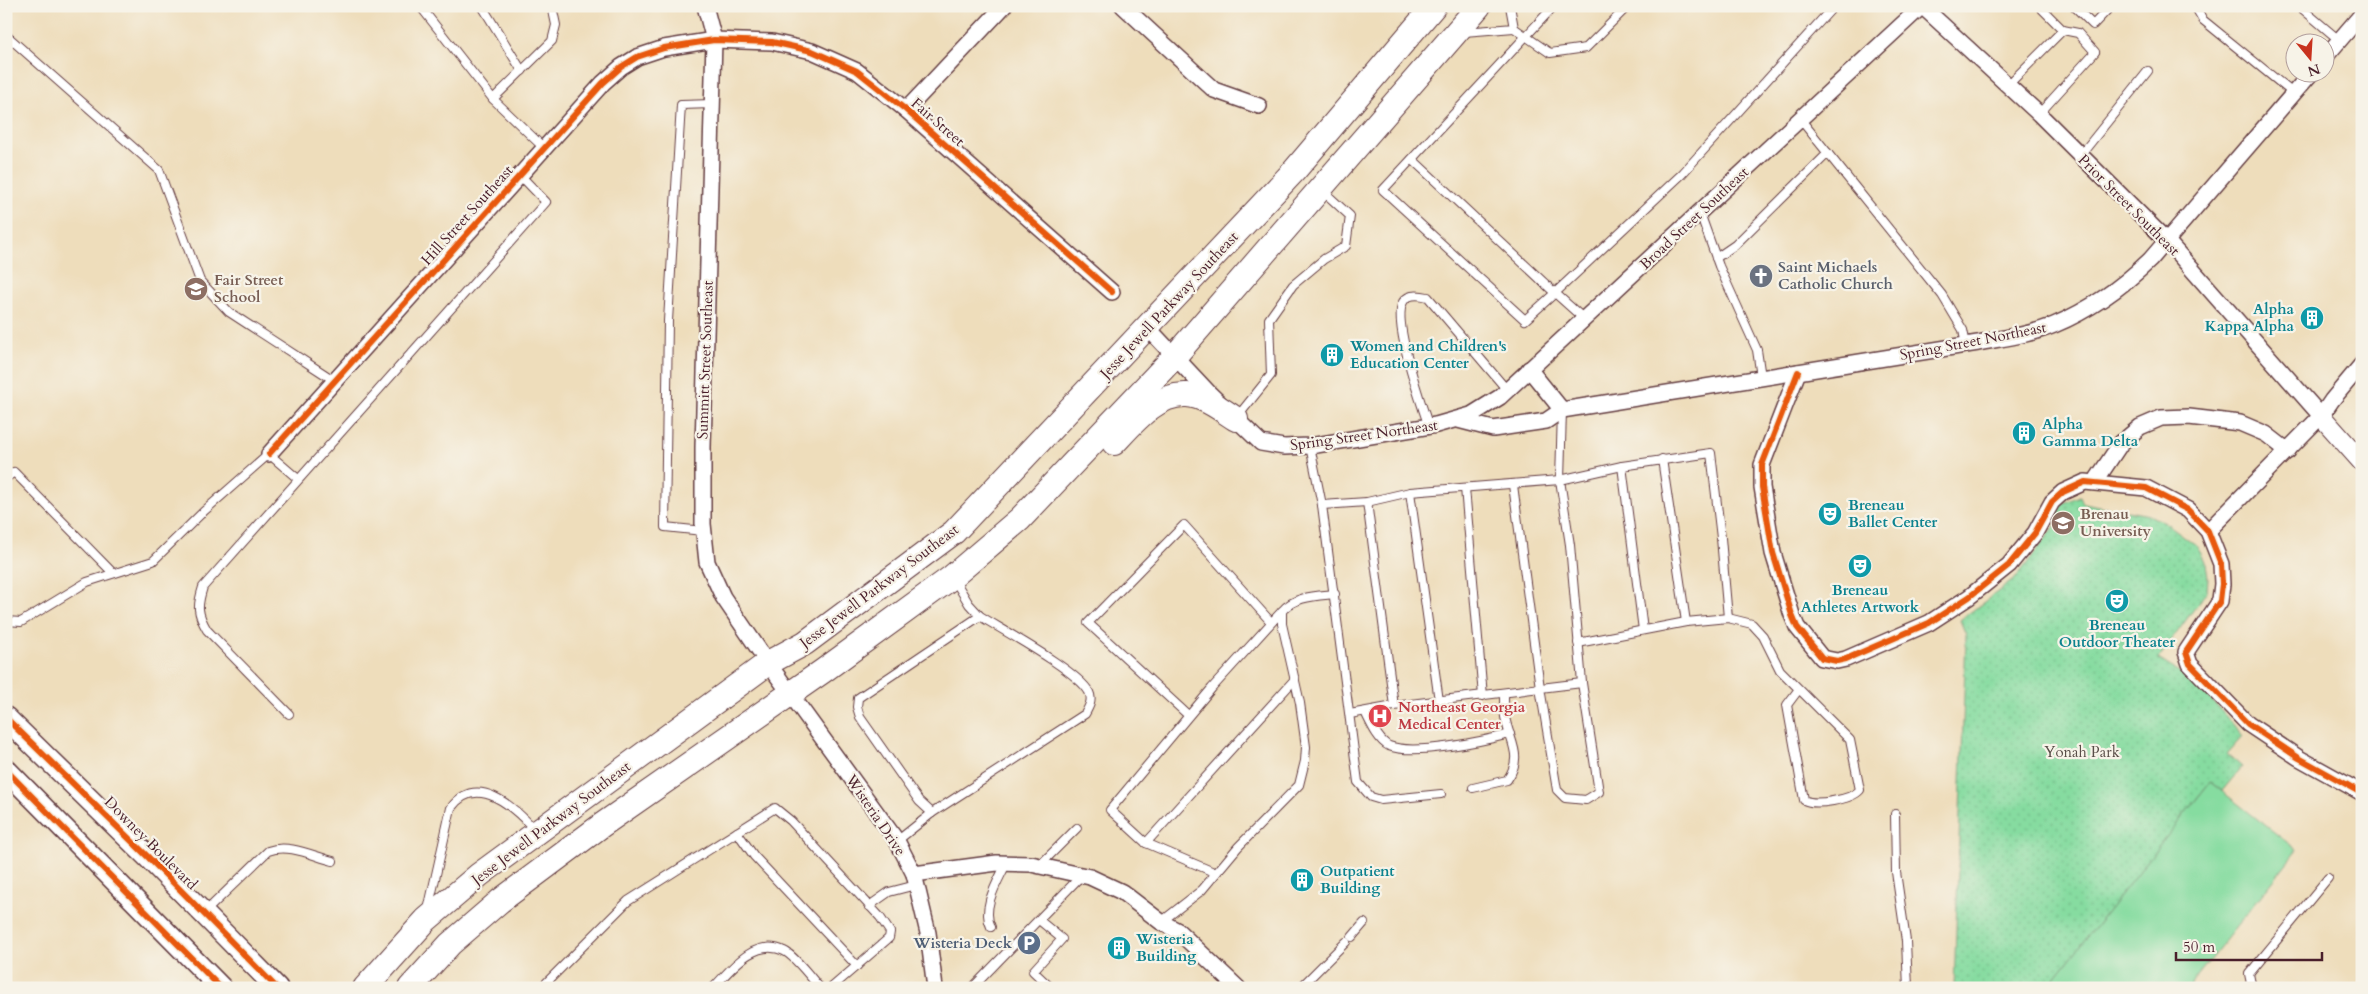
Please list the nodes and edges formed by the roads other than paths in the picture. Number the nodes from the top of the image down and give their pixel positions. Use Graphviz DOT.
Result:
graph roads {
  1 [pos="420,6"];
  2 [pos="482,6"];
  3 [pos="552,6"];
  4 [pos="705,6"];
  5 [pos="1004,6"];
  6 [pos="1122,6"];
  7 [pos="1434,6"];
  8 [pos="1479,6"];
  9 [pos="1510,6"];
  10 [pos="1554,6"];
  11 [pos="1628,6"];
  12 [pos="1834,6"];
  13 [pos="1922,6"];
  14 [pos="2039,6"];
  15 [pos="2074,6"];
  16 [pos="2111,6"];
  17 [pos="2195,6"];
  18 [pos="2299,6"];
  19 [pos="2362,14"];
  20 [pos="1514,28"];
  21 [pos="2063,30"];
  22 [pos="1457,32"];
  23 [pos="6,36"];
  24 [pos="1526,37"];
  25 [pos="714,40"];
  26 [pos="2339,40"];
  27 [pos="2336,44"];
  28 [pos="522,71"];
  29 [pos="2148,71"];
  30 [pos="2304,82"];
  31 [pos="2008,85"];
  32 [pos="2294,94"];
  33 [pos="493,99"];
  34 [pos="712,104"];
  35 [pos="1259,106"];
  36 [pos="906,110"];
  37 [pos="2038,114"];
  38 [pos="1801,120"];
  39 [pos="544,148"];
  40 [pos="1828,153"];
  41 [pos="2080,156"];
  42 [pos="1412,159"];
  43 [pos="520,175"];
  44 [pos="1321,190"];
  45 [pos="1700,213"];
  46 [pos="2167,241"];
  47 [pos="1716,258"];
  48 [pos="1112,292"];
  49 [pos="1555,293"];
  50 [pos="1584,319"];
  51 [pos="1148,328"];
  52 [pos="1966,345"];
  53 [pos="1175,356"];
  54 [pos="2362,364"];
  55 [pos="1529,369"];
  56 [pos="1798,372"];
  57 [pos="1761,377"];
  58 [pos="334,381"];
  59 [pos="1507,390"];
  60 [pos="1562,410"];
  61 [pos="2321,416"];
  62 [pos="1236,419"];
  63 [pos="1458,420"];
  64 [pos="1428,426"];
  65 [pos="1310,446"];
  66 [pos="2288,451"];
  67 [pos="269,454"];
  68 [pos="1662,459"];
  69 [pos="2362,462"];
  70 [pos="1622,466"];
  71 [pos="6,478"];
  72 [pos="298,479"];
  73 [pos="1560,480"];
  74 [pos="2094,482"];
  75 [pos="1513,485"];
  76 [pos="1465,488"];
  77 [pos="1410,492"];
  78 [pos="1367,502"];
  79 [pos="1322,505"];
  80 [pos="1020,519"];
  81 [pos="2208,531"];
  82 [pos="703,532"];
  83 [pos="113,574"];
  84 [pos="952,577"];
  85 [pos="1335,594"];
  86 [pos="1282,611"];
  87 [pos="980,616"];
  88 [pos="1728,618"];
  89 [pos="6,621"];
  90 [pos="1271,622"];
  91 [pos="1686,622"];
  92 [pos="1643,630"];
  93 [pos="1578,643"];
  94 [pos="768,663"];
  95 [pos="1295,679"];
  96 [pos="1582,683"];
  97 [pos="1540,688"];
  98 [pos="1799,689"];
  99 [pos="790,692"];
  100 [pos="1504,694"];
  101 [pos="1483,696"];
  102 [pos="1439,701"];
  103 [pos="1394,706"];
  104 [pos="1365,712"];
  105 [pos="289,714"];
  106 [pos="1350,714"];
  107 [pos="1188,715"];
  108 [pos="6,718"];
  109 [pos="1510,734"];
  110 [pos="6,770"];
  111 [pos="1473,788"];
  112 [pos="2362,793"];
  113 [pos="1441,794"];
  114 [pos="932,813"];
  115 [pos="1895,814"];
  116 [pos="1077,828"];
  117 [pos="537,832"];
  118 [pos="737,832"];
  119 [pos="897,841"];
  120 [pos="1146,843"];
  121 [pos="333,862"];
  122 [pos="1006,864"];
  123 [pos="1039,866"];
  124 [pos="1216,873"];
  125 [pos="1082,875"];
  126 [pos="2328,878"];
  127 [pos="915,880"];
  128 [pos="870,906"];
  129 [pos="204,913"];
  130 [pos="426,920"];
  131 [pos="1039,920"];
  132 [pos="1161,922"];
  133 [pos="1364,923"];
  134 [pos="991,926"];
  135 [pos="857,966"];
  136 [pos="221,988"];
  137 [pos="277,988"];
  138 [pos="365,988"];
  139 [pos="410,988"];
  140 [pos="541,988"];
  141 [pos="713,988"];
  142 [pos="820,988"];
  143 [pos="832,988"];
  144 [pos="934,988"];
  145 [pos="978,988"];
  146 [pos="1051,988"];
  147 [pos="1238,988"];
  148 [pos="1300,988"];
  149 [pos="1908,988"];
  150 [pos="2252,988"];
  1 -- 33 [label="lane"];
  2 -- 28 [label="lane"];
  3 -- 28 [label="lane"];
  4 -- 25 [label="street"];
  5 -- 36 [label="street"];
  6 -- 35 [label="street"];
  7 -- 51 [label="main road, Jesse Jewell Parkway Southeast"];
  8 -- 22 [label="main road"];
  9 -- 20 [label="lane"];
  10 -- 24 [label="lane"];
  11 -- 24 [label="lane"];
  12 -- 49 [label="lane"];
  13 -- 31 [label="street, Prior Street Southeast"];
  13 -- 38 [label="street, Broad Street Southeast"];
  14 -- 21 [label="lane"];
  15 -- 16 [label="lane"];
  17 -- 32 [label="lane"];
  18 -- 26 [label="lane"];
  19 -- 26 [label="street"];
  20 -- 22 [label="lane"];
  20 -- 24 [label="lane"];
  21 -- 31 [label="lane"];
  21 -- 37 [label="lane"];
  22 -- 44 [label="main road"];
  23 -- 58 [label="lane"];
  24 -- 42 [label="lane"];
  25 -- 34 [label="street, Summitt Street Southeast"];
  25 -- 36 [label="street, Fair Street"];
  25 -- 39 [label="street, Hill Street Southeast"];
  26 -- 27 [label="street"];
  28 -- 33 [label="lane"];
  29 -- 41 [label="lane"];
  30 -- 32 [label="street, Spring Street Northeast"];
  31 -- 37 [label="street, Prior Street Southeast"];
  32 -- 46 [label="street, Spring Street Northeast"];
  33 -- 39 [label="lane"];
  34 -- 82 [label="street, Summitt Street Southeast"];
  34 -- 82 [label="lane"];
  36 -- 48 [label="street, Fair Street"];
  37 -- 41 [label="street, Prior Street Southeast"];
  38 -- 40 [label="lane"];
  38 -- 45 [label="street, Broad Street Southeast"];
  39 -- 43 [label="street, Hill Street Southeast"];
  40 -- 47 [label="lane"];
  40 -- 52 [label="lane"];
  41 -- 46 [label="street, Prior Street Southeast"];
  42 -- 49 [label="lane"];
  42 -- 49 [label="lane"];
  43 -- 58 [label="street, Hill Street Southeast"];
  43 -- 72 [label="lane"];
  44 -- 53 [label="main road"];
  44 -- 62 [label="lane"];
  45 -- 47 [label="lane"];
  45 -- 50 [label="street, Broad Street Southeast"];
  46 -- 52 [label="street, Spring Street Northeast"];
  46 -- 61 [label="street, Prior Street Southeast"];
  47 -- 57 [label="lane"];
  49 -- 50 [label="lane"];
  50 -- 55 [label="street, Broad Street Southeast"];
  51 -- 53 [label="street, Spring Street Northeast"];
  51 -- 94 [label="main road, Jesse Jewell Parkway Southeast"];
  52 -- 56 [label="street, Spring Street Northeast"];
  53 -- 62 [label="street, Spring Street Northeast"];
  53 -- 80 [label="main road"];
  54 -- 61 [label="street"];
  55 -- 59 [label="street, Broad Street Southeast"];
  55 -- 60 [label="street"];
  56 -- 57 [label="street, Spring Street Northeast"];
  56 -- 74 [label="street"];
  57 -- 60 [label="street, Spring Street Northeast"];
  58 -- 67 [label="street, Hill Street Southeast"];
  59 -- 63 [label="street, Broad Street Southeast"];
  59 -- 64 [label="lane"];
  60 -- 63 [label="street, Spring Street Northeast"];
  60 -- 73 [label="lane"];
  61 -- 66 [label="street"];
  61 -- 69 [label="street"];
  62 -- 65 [label="street, Spring Street Northeast"];
  62 -- 80 [label="main road"];
  63 -- 64 [label="street, Spring Street Northeast"];
  64 -- 65 [label="street, Spring Street Northeast"];
  65 -- 79 [label="lane"];
  66 -- 74 [label="street"];
  66 -- 81 [label="street"];
  67 -- 72 [label="lane"];
  67 -- 83 [label="lane"];
  68 -- 70 [label="lane"];
  68 -- 88 [label="lane"];
  68 -- 91 [label="lane"];
  70 -- 73 [label="lane"];
  70 -- 92 [label="lane"];
  71 -- 83 [label="lane"];
  72 -- 105 [label="lane"];
  73 -- 75 [label="lane"];
  73 -- 93 [label="lane"];
  74 -- 81 [label="street"];
  75 -- 76 [label="lane"];
  75 -- 97 [label="lane"];
  76 -- 77 [label="lane"];
  76 -- 101 [label="lane"];
  77 -- 78 [label="lane"];
  77 -- 102 [label="lane"];
  78 -- 79 [label="lane"];
  78 -- 103 [label="lane"];
  79 -- 85 [label="lane"];
  80 -- 84 [label="main road"];
  81 -- 112 [label="street"];
  82 -- 94 [label="street, Summitt Street Southeast"];
  83 -- 89 [label="lane"];
  84 -- 87 [label="lane"];
  84 -- 99 [label="main road"];
  85 -- 86 [label="lane"];
  85 -- 106 [label="lane"];
  86 -- 90 [label="lane"];
  86 -- 95 [label="lane"];
  87 -- 114 [label="lane"];
  87 -- 114 [label="lane"];
  88 -- 91 [label="lane"];
  88 -- 98 [label="lane"];
  90 -- 107 [label="lane"];
  90 -- 107 [label="lane"];
  91 -- 92 [label="lane"];
  92 -- 93 [label="lane"];
  93 -- 96 [label="lane"];
  94 -- 99 [label="street, Wisteria Drive"];
  94 -- 117 [label="main road, Jesse Jewell Parkway Southeast"];
  95 -- 120 [label="lane"];
  95 -- 124 [label="lane"];
  96 -- 97 [label="lane"];
  96 -- 97 [label="lane"];
  97 -- 100 [label="lane"];
  98 -- 98 [label="lane"];
  99 -- 119 [label="street, Wisteria Drive"];
  99 -- 139 [label="main road"];
  100 -- 101 [label="lane"];
  100 -- 109 [label="lane"];
  101 -- 102 [label="lane"];
  102 -- 103 [label="lane"];
  103 -- 104 [label="lane"];
  104 -- 106 [label="lane"];
  104 -- 109 [label="lane"];
  106 -- 113 [label="lane"];
  107 -- 120 [label="lane"];
  108 -- 129 [label="main road, Downey Boulevard"];
  109 -- 111 [label="lane"];
  110 -- 136 [label="main road"];
  114 -- 119 [label="lane"];
  115 -- 149 [label="lane"];
  116 -- 123 [label="lane"];
  117 -- 130 [label="main road, Jesse Jewell Parkway Southeast"];
  117 -- 130 [label="lane"];
  118 -- 128 [label="lane"];
  118 -- 135 [label="lane"];
  118 -- 140 [label="lane"];
  119 -- 127 [label="street, Wisteria Drive"];
  120 -- 124 [label="lane"];
  121 -- 129 [label="lane"];
  122 -- 123 [label="street"];
  122 -- 127 [label="street"];
  122 -- 134 [label="lane"];
  123 -- 125 [label="street"];
  124 -- 132 [label="lane"];
  125 -- 131 [label="lane"];
  125 -- 132 [label="street"];
  126 -- 150 [label="lane"];
  127 -- 128 [label="lane"];
  127 -- 144 [label="street, Wisteria Drive"];
  128 -- 135 [label="lane"];
  129 -- 137 [label="main road, Downey Boulevard"];
  130 -- 138 [label="main road, Jesse Jewell Parkway Southeast"];
  131 -- 145 [label="lane"];
  131 -- 146 [label="lane"];
  132 -- 147 [label="street"];
  133 -- 148 [label="lane"];
  135 -- 143 [label="lane"];
  141 -- 142 [label="lane"];
}
